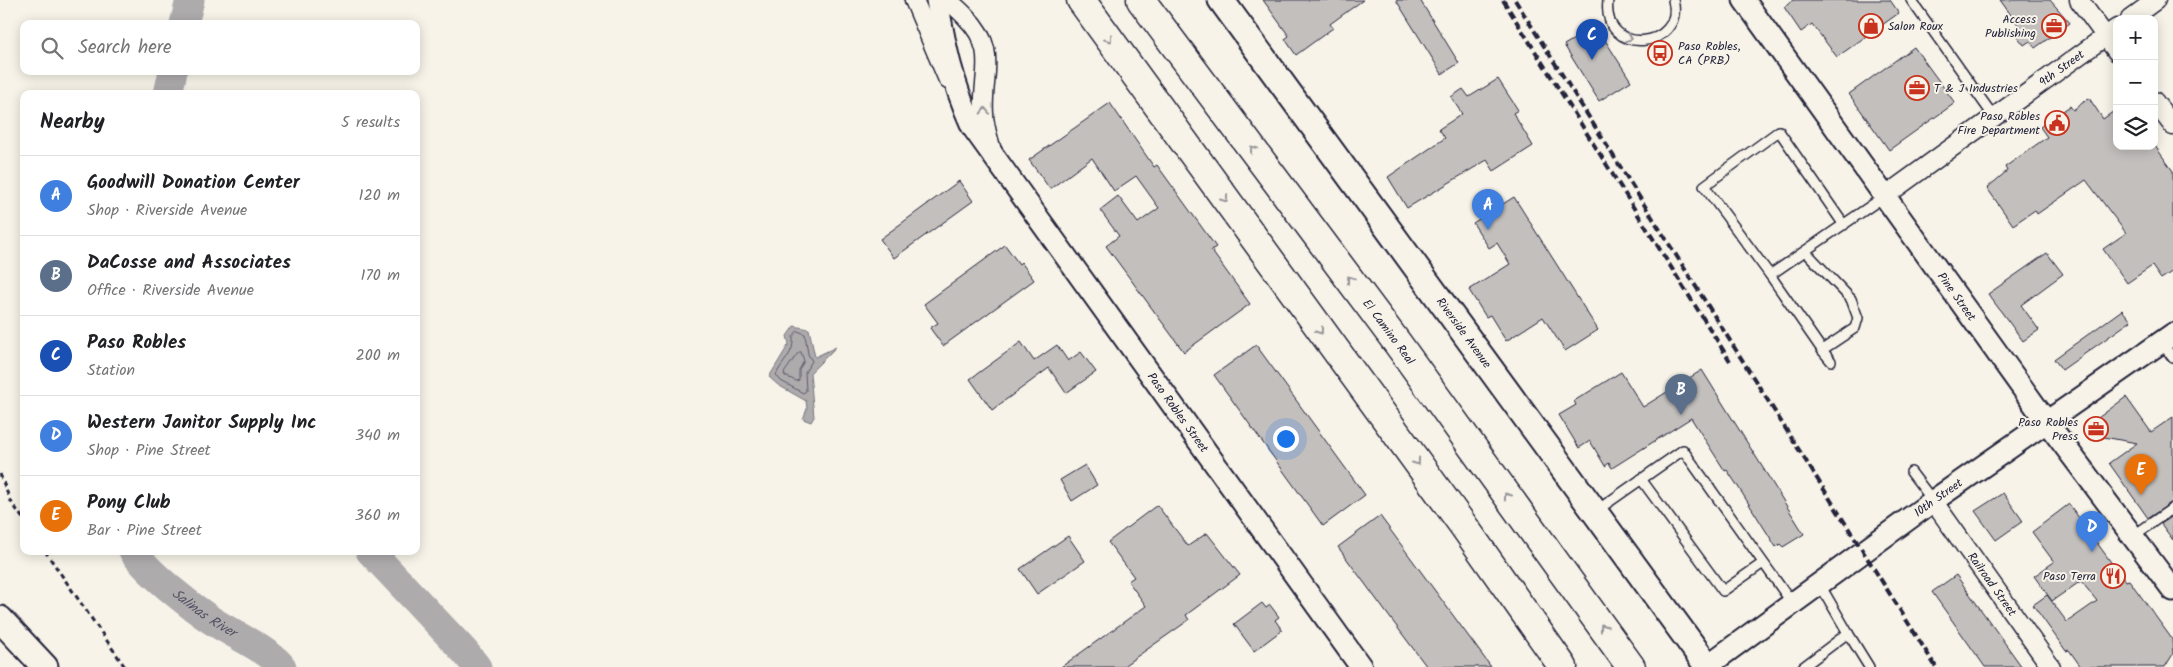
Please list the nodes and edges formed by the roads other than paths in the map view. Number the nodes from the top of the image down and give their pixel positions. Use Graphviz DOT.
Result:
graph roads {
  1 [pos="914,0"];
  2 [pos="937,0"];
  3 [pos="944,0"];
  4 [pos="1080,0"];
  5 [pos="1141,0"];
  6 [pos="1221,0"];
  7 [pos="1608,0"];
  8 [pos="1744,0"];
  9 [pos="1911,0"];
  10 [pos="2079,0"];
  11 [pos="2156,0"];
  12 [pos="1676,1"];
  13 [pos="2135,15"];
  14 [pos="2111,32"];
  15 [pos="956,91"];
  16 [pos="2157,105"];
  17 [pos="1994,117"];
  18 [pos="2173,126"];
  19 [pos="994,159"];
  20 [pos="1885,196"];
  21 [pos="1844,225"];
  22 [pos="1805,251"];
  23 [pos="1770,275"];
  24 [pos="2169,345"];
  25 [pos="1822,350"];
  26 [pos="1831,361"];
  27 [pos="2046,421"];
  28 [pos="1911,472"];
  29 [pos="1641,479"];
  30 [pos="1933,501"];
  31 [pos="2173,508"];
  32 [pos="1595,512"];
  33 [pos="2133,536"];
  34 [pos="1763,563"];
  35 [pos="1819,583"];
  36 [pos="2173,590"];
  37 [pos="1792,603"];
  38 [pos="0,619"];
  39 [pos="1848,633"];
  40 [pos="1707,666"];
  41 [pos="45,667"];
  42 [pos="1361,667"];
  43 [pos="1563,667"];
  44 [pos="1631,667"];
  45 [pos="1803,667"];
  46 [pos="1868,667"];
  47 [pos="2051,667"];
  1 -- 15 [label="street, Paso Robles Street"];
  2 -- 15 [label="street, Paso Robles Street"];
  19 -- 3 [label="street, Paso Robles Street, one-way"];
  4 -- 43 [label="highway, one-way"];
  44 -- 5 [label="highway, El Camino Real, one-way"];
  6 -- 32 [label="main road, Riverside Avenue"];
  7 -- 12 [label="lane, one-way"];
  8 -- 20 [label="street, Pine Street"];
  9 -- 17 [label="lane"];
  10 -- 14 [label="street"];
  11 -- 13 [label="street"];
  14 -- 17 [label="street, 9th Street"];
  15 -- 19 [label="street, Paso Robles Street"];
  16 -- 18 [label="street"];
  17 -- 20 [label="street, 9th Street"];
  19 -- 42 [label="street, Paso Robles Street"];
  20 -- 21 [label="lane"];
  20 -- 27 [label="street, Pine Street"];
  21 -- 22 [label="lane"];
  21 -- 23 [label="lane"];
  22 -- 23 [label="lane"];
  22 -- 25 [label="lane"];
  23 -- 25 [label="lane"];
  24 -- 27 [label="street, 10th Street"];
  25 -- 26 [label="lane"];
  27 -- 30 [label="street, 10th Street"];
  27 -- 33 [label="street, Pine Street"];
  28 -- 30 [label="lane"];
  29 -- 32 [label="lane"];
  29 -- 34 [label="lane"];
  29 -- 34 [label="lane"];
  30 -- 35 [label="street, 10th Street"];
  30 -- 47 [label="street, Railroad Street"];
  31 -- 33 [label="lane"];
  32 -- 40 [label="main road, Riverside Avenue"];
  33 -- 36 [label="street, Pine Street"];
  34 -- 37 [label="lane"];
  35 -- 37 [label="street, 10th Street"];
  35 -- 39 [label="lane"];
  37 -- 40 [label="street, 10th Street"];
  38 -- 41 [label="main road"];
  39 -- 45 [label="lane"];
  39 -- 46 [label="lane"];
}
